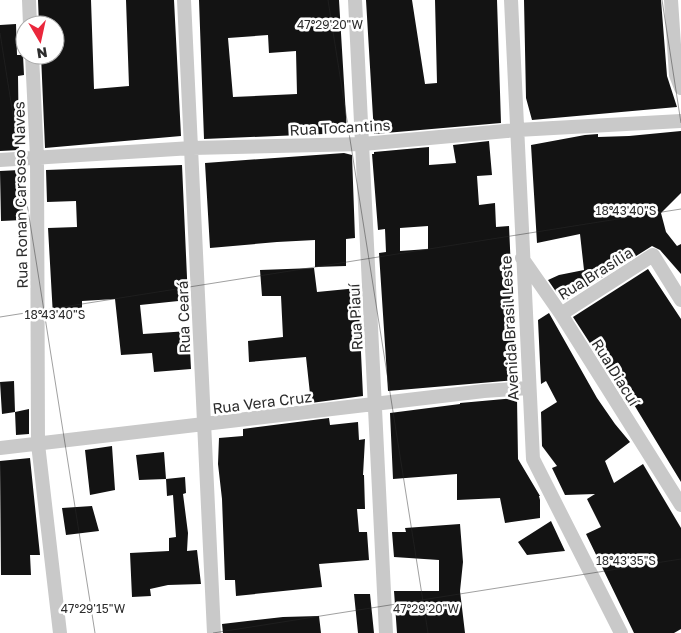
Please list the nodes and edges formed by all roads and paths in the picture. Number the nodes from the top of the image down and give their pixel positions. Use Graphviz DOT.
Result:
graph roads {
  1 [pos="29,0"];
  2 [pos="184,0"];
  3 [pos="355,0"];
  4 [pos="511,0"];
  5 [pos="671,0"];
  6 [pos="30,15"];
  7 [pos="32,65"];
  8 [pos="681,88"];
  9 [pos="681,121"];
  10 [pos="517,130"];
  11 [pos="363,144"];
  12 [pos="192,148"];
  13 [pos="37,157"];
  14 [pos="0,160"];
  15 [pos="522,257"];
  16 [pos="681,300"];
  17 [pos="561,314"];
  18 [pos="528,388"];
  19 [pos="376,405"];
  20 [pos="204,425"];
  21 [pos="38,444"];
  22 [pos="0,448"];
  23 [pos="681,505"];
  24 [pos="60,633"];
  25 [pos="214,633"];
  26 [pos="386,633"];
  27 [pos="621,633"];
  1 -- 6 [label="street"];
  2 -- 12 [label="street, Rua Ceará"];
  3 -- 11 [label="street, Rua Piauí"];
  4 -- 10 [label="street, Avenida Brasil Leste"];
  5 -- 8 [label="street"];
  7 -- 13 [label="street, Rua Ronan Carsoso Naves"];
  9 -- 10 [label="street, Rua Tocantins"];
  10 -- 11 [label="street, Rua Tocantins"];
  10 -- 15 [label="street, Avenida Brasil Leste"];
  11 -- 12 [label="street, Rua Tocantins"];
  11 -- 19 [label="street, Rua Piauí"];
  12 -- 13 [label="street, Rua Tocantins"];
  12 -- 20 [label="street, Rua Ceará"];
  13 -- 14 [label="street, Rua Tocantins"];
  13 -- 21 [label="street, Rua Ronan Carsoso Naves"];
  15 -- 17 [label="street, Rua Diacuí"];
  15 -- 18 [label="street, Avenida Brasil Leste"];
  16 -- 17 [label="street, Rua Brasília"];
  17 -- 23 [label="street, Rua Diacuí"];
  18 -- 19 [label="street, Rua Vera Cruz"];
  18 -- 27 [label="street, Avenida Brasil Leste"];
  19 -- 20 [label="street, Rua Vera Cruz"];
  19 -- 26 [label="street, Rua Piauí"];
  20 -- 21 [label="street, Rua Vera Cruz"];
  20 -- 25 [label="street, Rua Ceará"];
  21 -- 22 [label="street, Rua Vera Cruz"];
  21 -- 24 [label="street, Rua Ronan Carsoso Naves"];
}
